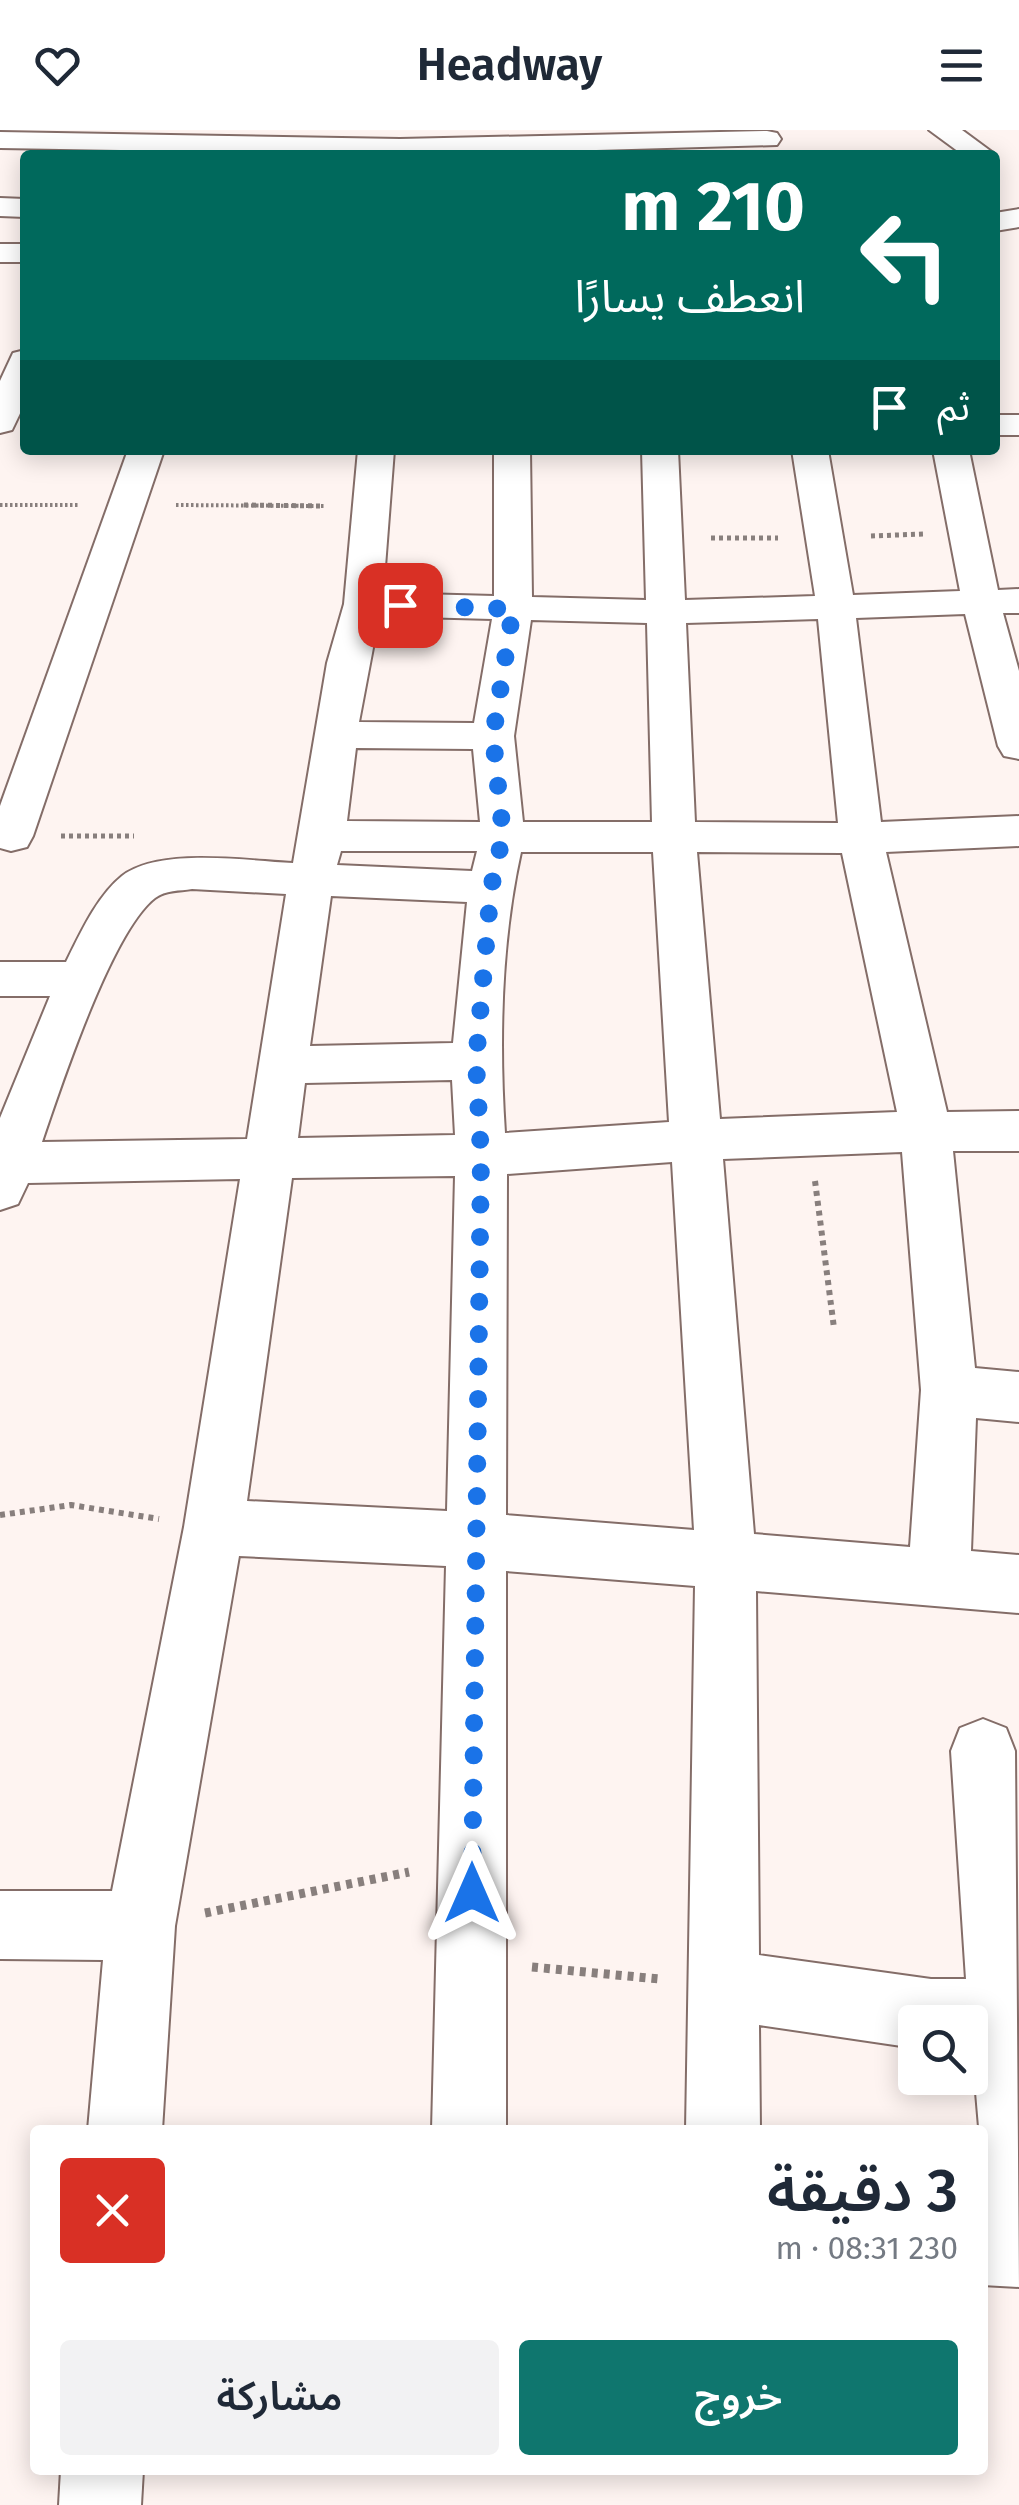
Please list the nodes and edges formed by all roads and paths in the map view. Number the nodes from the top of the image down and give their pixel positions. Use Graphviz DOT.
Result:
graph roads {
  1 [pos="943,130"];
  2 [pos="0,140"];
  3 [pos="766,141"];
  4 [pos="654,142"];
  5 [pos="540,143"];
  6 [pos="401,144"];
  7 [pos="979,150"];
  8 [pos="20,373"];
  9 [pos="0,423"];
  10 [pos="144,455"];
  11 [pos="376,455"];
  12 [pos="512,455"];
  13 [pos="660,455"];
  14 [pos="811,455"];
  15 [pos="953,455"];
  16 [pos="0,505"];
  17 [pos="127,505"];
  18 [pos="373,506"];
  19 [pos="828,537"];
  20 [pos="664,539"];
  21 [pos="1000,602"];
  22 [pos="363,604"];
  23 [pos="837,605"];
  24 [pos="513,609"];
  25 [pos="664,612"];
  26 [pos="335,734"];
  27 [pos="493,736"];
  28 [pos="1019,746"];
  29 [pos="1019,831"];
  30 [pos="503,835"];
  31 [pos="11,836"];
  32 [pos="674,837"];
  33 [pos="861,838"];
  34 [pos="317,857"];
  35 [pos="491,888"];
  36 [pos="0,979"];
  37 [pos="84,979"];
  38 [pos="476,1061"];
  39 [pos="282,1064"];
  40 [pos="926,1130"];
  41 [pos="810,1132"];
  42 [pos="1019,1132"];
  43 [pos="696,1141"];
  44 [pos="481,1155"];
  45 [pos="269,1160"];
  46 [pos="3,1172"];
  47 [pos="834,1328"];
  48 [pos="949,1390"];
  49 [pos="1019,1397"];
  50 [pos="0,1516"];
  51 [pos="214,1527"];
  52 [pos="474,1540"];
  53 [pos="726,1558"];
  54 [pos="938,1576"];
  55 [pos="1019,1584"];
  56 [pos="983,1751"];
  57 [pos="472,1859"];
  58 [pos="0,1925"];
  59 [pos="140,1926"];
  60 [pos="471,1962"];
  61 [pos="723,1985"];
  62 [pos="1004,2015"];
  63 [pos="124,2125"];
  64 [pos="469,2125"];
  65 [pos="723,2125"];
  66 [pos="1019,2197"];
  67 [pos="988,2247"];
  68 [pos="1019,2249"];
  69 [pos="102,2475"];
  70 [pos="100,2505"];
  1 -- 7 [label="street"];
  2 -- 6 [label="street"];
  3 -- 4 [label="street"];
  4 -- 5 [label="street"];
  5 -- 6 [label="street"];
  8 -- 9 [label="street"];
  10 -- 17 [label="street"];
  11 -- 18 [label="street"];
  12 -- 24 [label="street"];
  13 -- 20 [label="street"];
  14 -- 19 [label="street"];
  15 -- 21 [label="street"];
  16 -- 17 [label="path"];
  17 -- 18 [label="path"];
  17 -- 31 [label="street"];
  18 -- 22 [label="street"];
  19 -- 20 [label="path"];
  19 -- 23 [label="street"];
  20 -- 25 [label="street"];
  21 -- 23 [label="street"];
  21 -- 28 [label="street"];
  22 -- 24 [label="street"];
  22 -- 26 [label="street"];
  23 -- 25 [label="street"];
  23 -- 33 [label="street"];
  24 -- 25 [label="street"];
  24 -- 27 [label="street"];
  25 -- 32 [label="street"];
  26 -- 27 [label="street"];
  26 -- 34 [label="street"];
  27 -- 30 [label="street"];
  29 -- 33 [label="street"];
  30 -- 32 [label="street"];
  30 -- 34 [label="street"];
  30 -- 35 [label="street"];
  32 -- 33 [label="street"];
  32 -- 43 [label="street"];
  33 -- 40 [label="street"];
  34 -- 35 [label="street"];
  34 -- 37 [label="street"];
  34 -- 39 [label="street"];
  35 -- 38 [label="street"];
  36 -- 37 [label="street"];
  37 -- 46 [label="street"];
  38 -- 39 [label="street"];
  38 -- 44 [label="street"];
  39 -- 45 [label="street"];
  40 -- 41 [label="street"];
  40 -- 42 [label="street"];
  40 -- 48 [label="street"];
  41 -- 43 [label="street"];
  41 -- 47 [label="path"];
  43 -- 44 [label="street"];
  43 -- 53 [label="street"];
  44 -- 45 [label="street"];
  44 -- 52 [label="street"];
  45 -- 46 [label="street"];
  45 -- 51 [label="street"];
  48 -- 49 [label="street"];
  48 -- 54 [label="street"];
  50 -- 51 [label="path"];
  51 -- 52 [label="street"];
  51 -- 59 [label="street"];
  52 -- 53 [label="street"];
  52 -- 57 [label="street"];
  53 -- 54 [label="street"];
  53 -- 61 [label="street"];
  54 -- 55 [label="street"];
  56 -- 62 [label="street"];
  57 -- 59 [label="path"];
  57 -- 60 [label="street"];
  58 -- 59 [label="street"];
  59 -- 63 [label="street"];
  60 -- 61 [label="path"];
  60 -- 64 [label="street"];
  61 -- 62 [label="street"];
  61 -- 65 [label="street"];
  62 -- 66 [label="street"];
  67 -- 68 [label="street"];
  69 -- 70 [label="street"];
}
